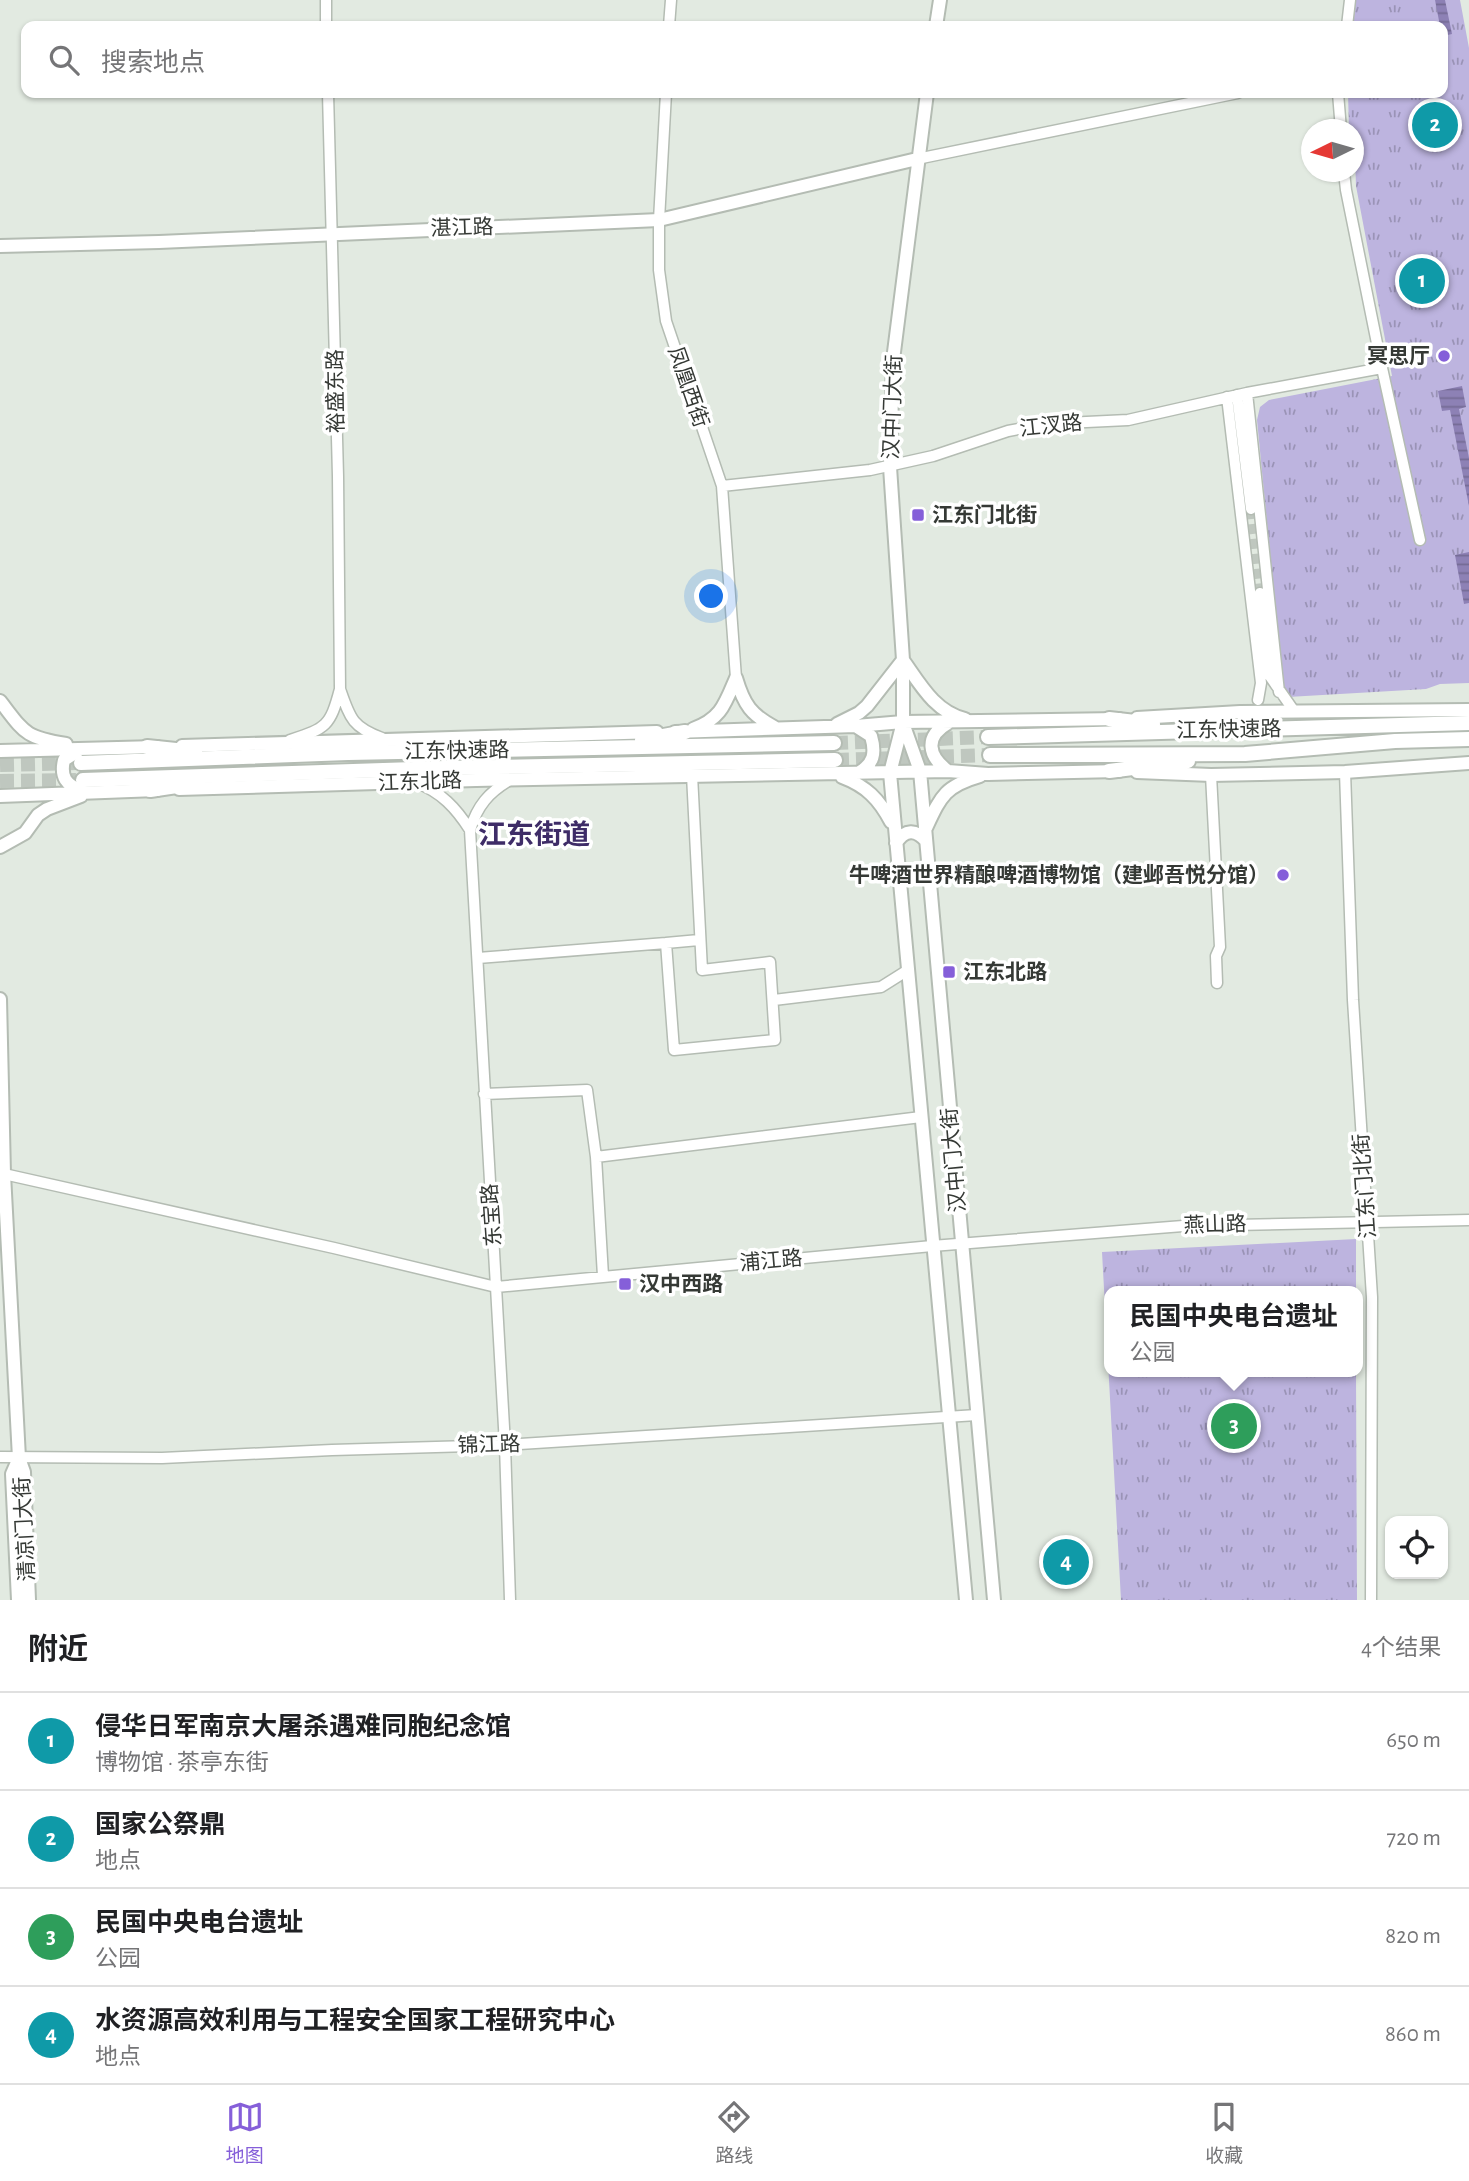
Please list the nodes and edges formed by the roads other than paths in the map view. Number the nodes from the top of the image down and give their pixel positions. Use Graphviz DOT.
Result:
graph roads {
  1 [pos="326,0"];
  2 [pos="671,0"];
  3 [pos="940,0"];
  4 [pos="1350,0"];
  5 [pos="326,21"];
  6 [pos="669,21"];
  7 [pos="937,21"];
  8 [pos="1348,21"];
  9 [pos="328,98"];
  10 [pos="666,98"];
  11 [pos="926,98"];
  12 [pos="1214,98"];
  13 [pos="1338,98"];
  14 [pos="1340,119"];
  15 [pos="918,159"];
  16 [pos="1345,182"];
  17 [pos="659,220"];
  18 [pos="332,233"];
  19 [pos="0,246"];
  20 [pos="1381,369"];
  21 [pos="1237,395"];
  22 [pos="890,467"];
  23 [pos="722,486"];
  24 [pos="1256,512"];
  25 [pos="1242,518"];
  26 [pos="1263,540"];
  27 [pos="1420,540"];
  28 [pos="1245,542"];
  29 [pos="1247,562"];
  30 [pos="1265,562"];
  31 [pos="1250,586"];
  32 [pos="1264,589"];
  33 [pos="903,660"];
  34 [pos="1269,675"];
  35 [pos="736,678"];
  36 [pos="340,688"];
  37 [pos="1279,692"];
  38 [pos="1258,700"];
  39 [pos="0,701"];
  40 [pos="1469,710"];
  41 [pos="1294,711"];
  42 [pos="1240,712"];
  43 [pos="1110,719"];
  44 [pos="903,722"];
  45 [pos="948,723"];
  46 [pos="1469,723"];
  47 [pos="856,726"];
  48 [pos="829,727"];
  49 [pos="777,729"];
  50 [pos="985,730"];
  51 [pos="1203,730"];
  52 [pos="685,732"];
  53 [pos="383,739"];
  54 [pos="1469,739"];
  55 [pos="284,742"];
  56 [pos="834,743"];
  57 [pos="147,747"];
  58 [pos="600,747"];
  59 [pos="0,751"];
  60 [pos="84,754"];
  61 [pos="1245,754"];
  62 [pos="990,755"];
  63 [pos="245,757"];
  64 [pos="1469,763"];
  65 [pos="600,764"];
  66 [pos="835,767"];
  67 [pos="920,771"];
  68 [pos="948,771"];
  69 [pos="1109,771"];
  70 [pos="1345,772"];
  71 [pos="858,773"];
  72 [pos="890,773"];
  73 [pos="988,774"];
  74 [pos="247,775"];
  75 [pos="692,775"];
  76 [pos="1211,775"];
  77 [pos="510,780"];
  78 [pos="413,781"];
  79 [pos="86,788"];
  80 [pos="150,790"];
  81 [pos="0,796"];
  82 [pos="895,829"];
  83 [pos="470,830"];
  84 [pos="926,835"];
  85 [pos="897,843"];
  86 [pos="0,847"];
  87 [pos="699,940"];
  88 [pos="666,943"];
  89 [pos="478,958"];
  90 [pos="908,970"];
  91 [pos="1217,983"];
  92 [pos="0,999"];
  93 [pos="774,1000"];
  94 [pos="484,1094"];
  95 [pos="921,1117"];
  96 [pos="596,1157"];
  97 [pos="4,1174"];
  98 [pos="1469,1220"];
  99 [pos="1367,1222"];
  100 [pos="962,1243"];
  101 [pos="932,1246"];
  102 [pos="603,1276"];
  103 [pos="496,1287"];
  104 [pos="977,1415"];
  105 [pos="948,1417"];
  106 [pos="505,1445"];
  107 [pos="0,1457"];
  108 [pos="19,1458"];
  109 [pos="18,1600"];
  110 [pos="29,1600"];
  111 [pos="510,1600"];
  112 [pos="966,1600"];
  113 [pos="994,1600"];
  114 [pos="1371,1600"];
  1 -- 5 [label="street"];
  2 -- 6 [label="street"];
  3 -- 7 [label="main road"];
  4 -- 8 [label="street"];
  9 -- 18 [label="street, 裕盛东路"];
  10 -- 17 [label="street, 凤凰西街"];
  11 -- 15 [label="main road, 汉中门大街"];
  12 -- 15 [label="street"];
  13 -- 14 [label="street"];
  15 -- 17 [label="main road, 湛江路"];
  15 -- 22 [label="main road, 汉中门大街"];
  16 -- 20 [label="street"];
  17 -- 18 [label="main road, 湛江路"];
  17 -- 23 [label="street, 凤凰西街"];
  18 -- 19 [label="main road, 湛江路"];
  18 -- 36 [label="street, 裕盛东路"];
  20 -- 21 [label="street, 江汊路"];
  20 -- 27 [label="street"];
  21 -- 22 [label="street, 江汊路"];
  21 -- 24 [label="street"];
  21 -- 25 [label="street"];
  22 -- 23 [label="street, 江汊路"];
  22 -- 33 [label="main road, 汉中门大街"];
  23 -- 35 [label="street, 凤凰西街"];
  24 -- 25 [label="street"];
  24 -- 26 [label="street"];
  25 -- 28 [label="street"];
  26 -- 28 [label="street"];
  26 -- 30 [label="street"];
  28 -- 29 [label="street"];
  29 -- 30 [label="street"];
  29 -- 31 [label="street"];
  30 -- 32 [label="street"];
  31 -- 32 [label="street"];
  31 -- 38 [label="street"];
  32 -- 34 [label="street"];
  32 -- 37 [label="street"];
  33 -- 44 [label="main road, 汉中门大街"];
  33 -- 48 [label="main road"];
  33 -- 50 [label="main road"];
  34 -- 37 [label="street"];
  34 -- 38 [label="street"];
  35 -- 49 [label="main road"];
  35 -- 52 [label="main road"];
  36 -- 53 [label="street, 裕盛东路"];
  36 -- 55 [label="street, 裕盛东路"];
  37 -- 41 [label="street"];
  38 -- 42 [label="street"];
  39 -- 60 [label="main road"];
  40 -- 41 [label="main road, 江东北路"];
  41 -- 42 [label="main road, 江东北路"];
  42 -- 43 [label="main road, 江东北路"];
  43 -- 50 [label="main road, 江东北路"];
  43 -- 51 [label="highway"];
  44 -- 45 [label="main road, 江东北路"];
  44 -- 47 [label="main road, 江东北路"];
  44 -- 67 [label="main road, 汉中门大街"];
  44 -- 72 [label="main road, 汉中门大街"];
  45 -- 50 [label="main road, 江东北路"];
  45 -- 68 [label="main road"];
  46 -- 51 [label="highway, 江东快速路"];
  47 -- 48 [label="main road, 江东北路"];
  47 -- 71 [label="main road"];
  48 -- 49 [label="main road, 江东北路"];
  49 -- 52 [label="main road, 江东北路"];
  50 -- 51 [label="highway, 江东快速路"];
  52 -- 53 [label="main road, 江东北路"];
  52 -- 58 [label="highway"];
  53 -- 55 [label="main road, 江东北路"];
  54 -- 61 [label="highway, 江东快速路"];
  55 -- 57 [label="main road, 江东北路"];
  56 -- 58 [label="highway, 江东快速路"];
  57 -- 60 [label="main road, 江东北路"];
  57 -- 63 [label="highway"];
  58 -- 63 [label="highway, 江东快速路"];
  59 -- 60 [label="main road, 江东北路"];
  60 -- 63 [label="highway, 江东快速路"];
  60 -- 79 [label="main road"];
  61 -- 62 [label="highway, 江东快速路"];
  61 -- 69 [label="highway"];
  64 -- 70 [label="main road, 江东北路"];
  65 -- 66 [label="highway, 江东快速路"];
  65 -- 74 [label="highway, 江东快速路"];
  65 -- 75 [label="highway"];
  66 -- 71 [label="main road, 江东北路"];
  66 -- 75 [label="main road, 江东北路"];
  66 -- 82 [label="main road"];
  67 -- 68 [label="main road, 江东北路"];
  67 -- 72 [label="main road, 江东北路"];
  67 -- 84 [label="main road, 汉中门大街"];
  68 -- 73 [label="main road, 江东北路"];
  69 -- 73 [label="main road, 江东北路"];
  69 -- 76 [label="main road, 江东北路"];
  70 -- 76 [label="main road, 江东北路"];
  70 -- 99 [label="street, 江东门北街"];
  71 -- 72 [label="main road, 江东北路"];
  72 -- 82 [label="main road, 汉中门大街"];
  73 -- 84 [label="main road"];
  74 -- 79 [label="highway, 江东快速路"];
  74 -- 80 [label="highway"];
  75 -- 77 [label="main road, 江东北路"];
  75 -- 87 [label="street"];
  76 -- 91 [label="street"];
  77 -- 78 [label="main road, 江东北路"];
  77 -- 83 [label="street"];
  78 -- 80 [label="main road, 江东北路"];
  78 -- 83 [label="street"];
  79 -- 80 [label="main road, 江东北路"];
  79 -- 81 [label="main road, 江东北路"];
  79 -- 86 [label="main road"];
  82 -- 85 [label="main road, 汉中门大街"];
  83 -- 89 [label="street, 东宝路"];
  84 -- 85 [label="main road"];
  84 -- 100 [label="main road, 汉中门大街"];
  85 -- 90 [label="main road, 汉中门大街"];
  87 -- 88 [label="street"];
  87 -- 93 [label="street"];
  88 -- 89 [label="street"];
  88 -- 93 [label="street"];
  89 -- 94 [label="street, 东宝路"];
  90 -- 93 [label="street"];
  90 -- 95 [label="main road, 汉中门大街"];
  92 -- 97 [label="main road, 清凉门大街"];
  94 -- 96 [label="street"];
  94 -- 103 [label="street, 东宝路"];
  95 -- 96 [label="street"];
  95 -- 101 [label="main road, 汉中门大街"];
  96 -- 102 [label="street"];
  97 -- 103 [label="street, 浦江路"];
  97 -- 108 [label="main road, 清凉门大街"];
  98 -- 99 [label="street, 燕山路"];
  99 -- 100 [label="street, 燕山路"];
  99 -- 114 [label="street, 江东门北街"];
  100 -- 101 [label="street, 浦江路"];
  100 -- 104 [label="main road, 汉中门大街"];
  101 -- 102 [label="street, 浦江路"];
  101 -- 105 [label="main road, 汉中门大街"];
  102 -- 103 [label="street, 浦江路"];
  103 -- 106 [label="street, 东宝路"];
  104 -- 105 [label="street, 锦江路"];
  104 -- 113 [label="main road, 汉中门大街"];
  105 -- 106 [label="street, 锦江路"];
  105 -- 112 [label="main road, 汉中门大街"];
  106 -- 108 [label="street, 锦江路"];
  106 -- 111 [label="street, 东宝路"];
  107 -- 108 [label="street, 锦江路"];
  108 -- 109 [label="main road, 清凉门大街"];
  108 -- 110 [label="main road, 清凉门大街"];
}
